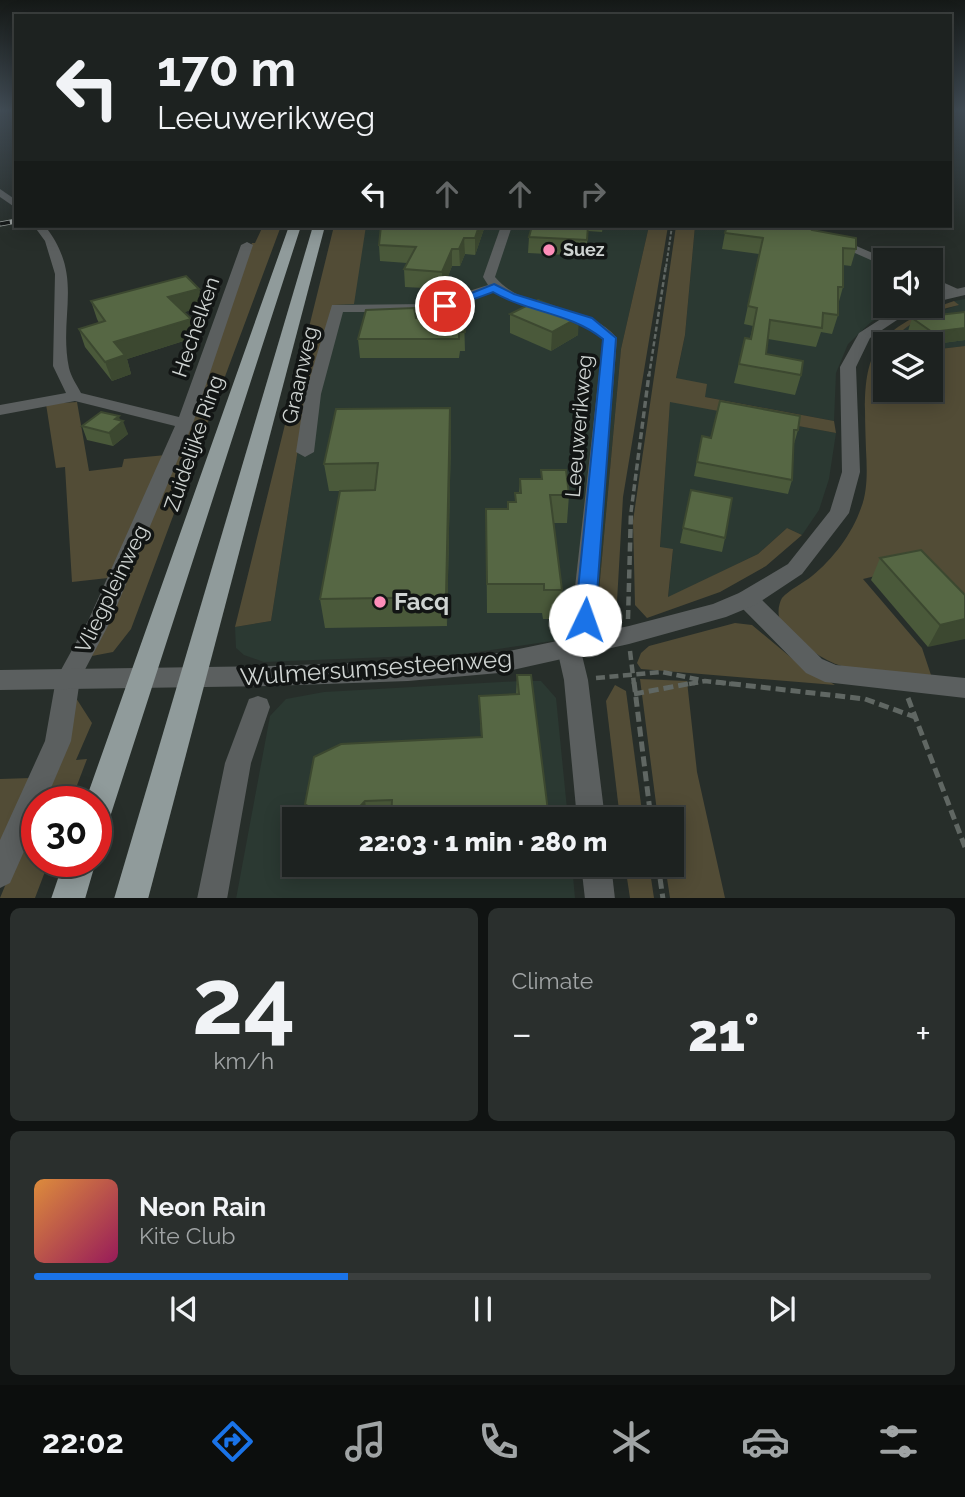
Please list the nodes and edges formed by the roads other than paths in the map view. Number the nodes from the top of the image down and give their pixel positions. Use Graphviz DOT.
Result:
graph roads {
  1 [pos="0,192"];
  2 [pos="14,203"];
  3 [pos="40,228"];
  4 [pos="294,228"];
  5 [pos="318,228"];
  6 [pos="505,228"];
  7 [pos="832,240"];
  8 [pos="247,245"];
  9 [pos="873,257"];
  10 [pos="494,287"];
  11 [pos="892,318"];
  12 [pos="75,396"];
  13 [pos="0,410"];
  14 [pos="185,423"];
  15 [pos="305,452"];
  16 [pos="747,599"];
  17 [pos="579,647"];
  18 [pos="143,677"];
  19 [pos="68,678"];
  20 [pos="194,679"];
  21 [pos="0,680"];
  22 [pos="965,688"];
  23 [pos="258,706"];
  24 [pos="106,786"];
  25 [pos="590,807"];
  26 [pos="0,873"];
  27 [pos="75,877"];
  28 [pos="598,877"];
  29 [pos="68,898"];
  30 [pos="131,898"];
  31 [pos="212,898"];
  32 [pos="600,898"];
  1 -- 2 [label="street"];
  3 -- 12 [label="street"];
  4 -- 18 [label="highway, Zuidelijke Ring"];
  5 -- 20 [label="highway"];
  6 -- 10 [label="street"];
  7 -- 9 [label="street"];
  8 -- 14 [label="street, Hechelken"];
  10 -- 15 [label="street, Graanweg"];
  10 -- 17 [label="street, Leeuwerikweg"];
  11 -- 16 [label="street, Wulmersumsesteenweg"];
  12 -- 13 [label="street"];
  12 -- 14 [label="street"];
  14 -- 19 [label="street, Vliegpleinweg"];
  16 -- 17 [label="street, Wulmersumsesteenweg"];
  16 -- 22 [label="street"];
  17 -- 20 [label="street, Wulmersumsesteenweg"];
  17 -- 25 [label="street"];
  18 -- 19 [label="street, Wulmersumsesteenweg"];
  18 -- 20 [label="street, Wulmersumsesteenweg"];
  18 -- 24 [label="highway, Zuidelijke Ring"];
  19 -- 21 [label="street, Wulmersumsesteenweg"];
  19 -- 26 [label="street, Vliegpleinweg"];
  20 -- 30 [label="highway"];
  23 -- 31 [label="street"];
  27 -- 29 [label="highway"];
  28 -- 32 [label="street"];
}
